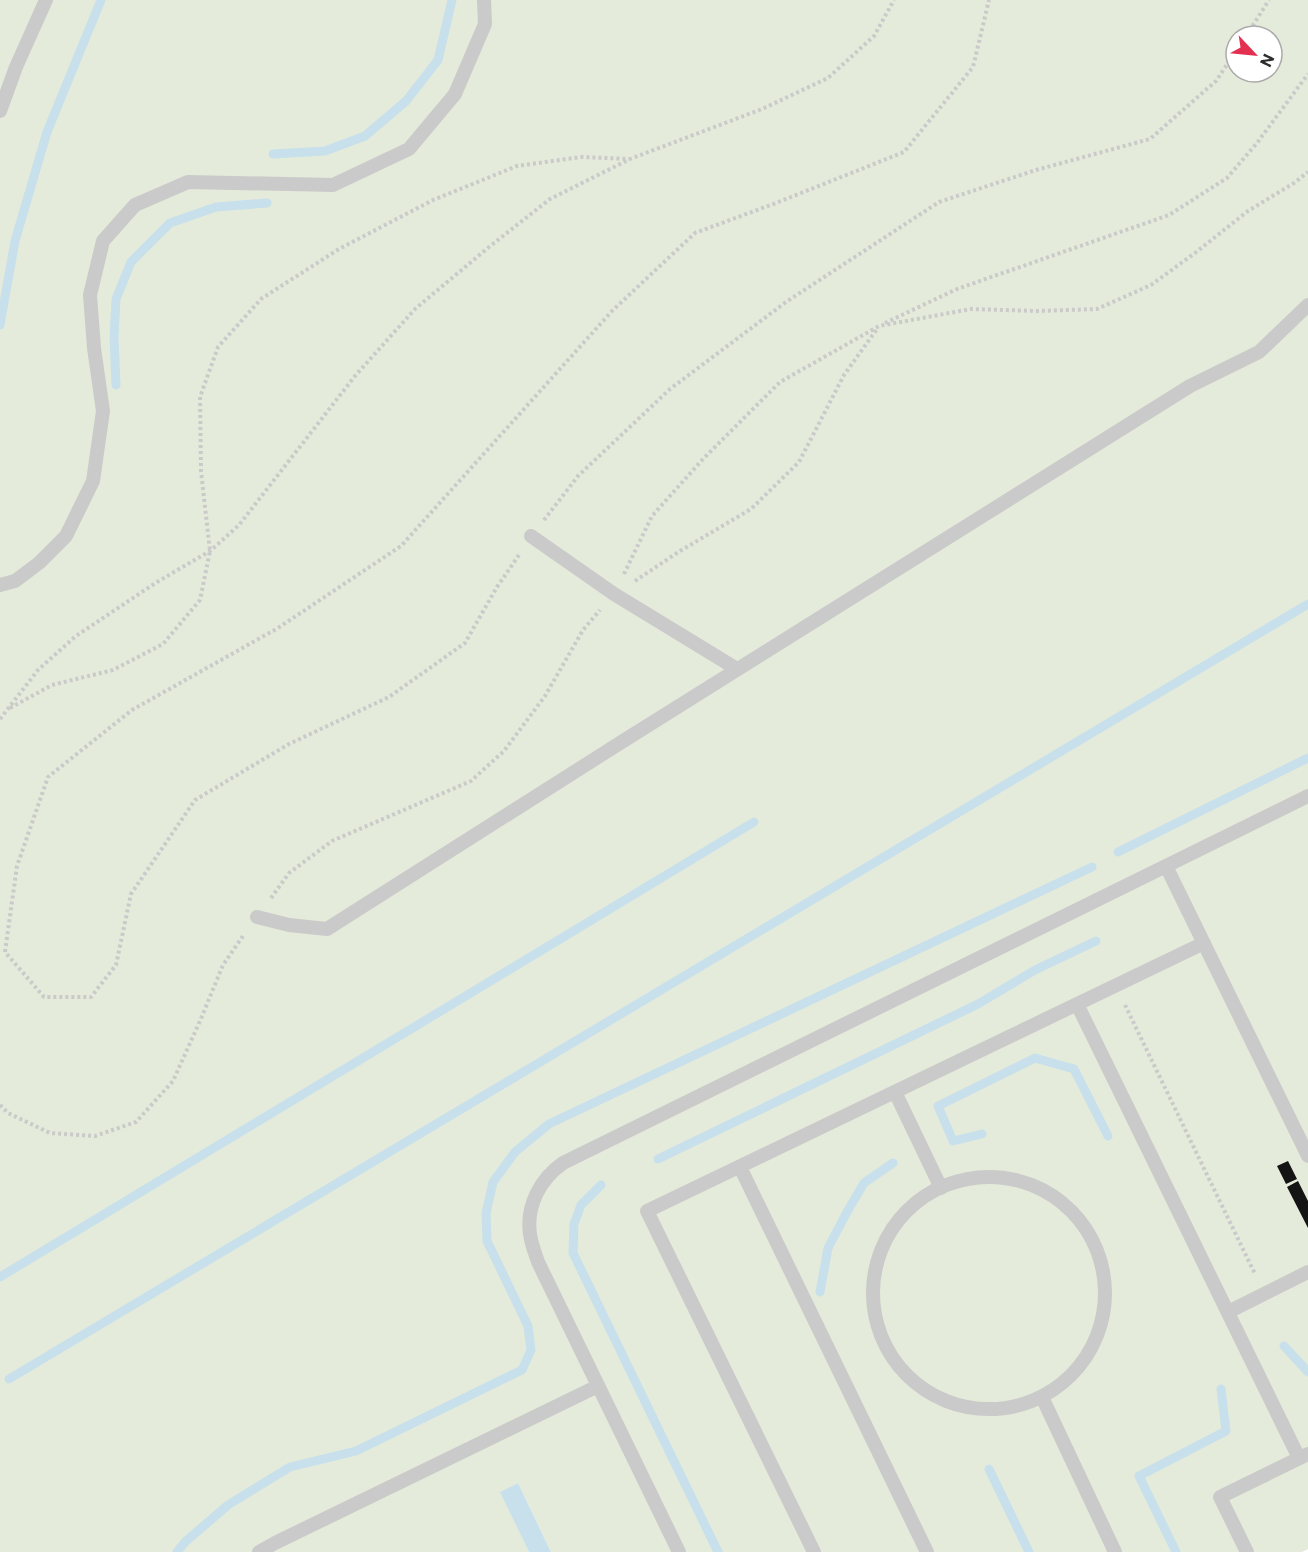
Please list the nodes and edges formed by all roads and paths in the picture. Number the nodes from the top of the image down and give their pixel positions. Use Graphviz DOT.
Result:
graph roads {
  1 [pos="46,0"];
  2 [pos="484,0"];
  3 [pos="894,0"];
  4 [pos="989,0"];
  5 [pos="1269,0"];
  6 [pos="1254,24"];
  7 [pos="1224,69"];
  8 [pos="1308,74"];
  9 [pos="0,111"];
  10 [pos="630,159"];
  11 [pos="1308,172"];
  12 [pos="1308,305"];
  13 [pos="879,326"];
  14 [pos="531,536"];
  15 [pos="210,551"];
  16 [pos="0,585"];
  17 [pos="614,594"];
  18 [pos="737,669"];
  19 [pos="7,710"];
  20 [pos="0,719"];
  21 [pos="1308,796"];
  22 [pos="1166,866"];
  23 [pos="257,917"];
  24 [pos="1204,943"];
  25 [pos="1115,986"];
  26 [pos="1077,1004"];
  27 [pos="895,1092"];
  28 [pos="0,1105"];
  29 [pos="1308,1156"];
  30 [pos="740,1167"];
  31 [pos="941,1188"];
  32 [pos="1308,1272"];
  33 [pos="1265,1294"];
  34 [pos="1228,1312"];
  35 [pos="598,1386"];
  36 [pos="1042,1397"];
  37 [pos="1304,1456"];
  38 [pos="259,1552"];
  39 [pos="679,1552"];
  40 [pos="814,1552"];
  41 [pos="927,1552"];
  42 [pos="1115,1552"];
  43 [pos="1247,1552"];
  1 -- 9 [label="lane"];
  2 -- 16 [label="lane"];
  3 -- 10 [label="path"];
  4 -- 14 [label="path"];
  5 -- 6 [label="path"];
  7 -- 14 [label="path"];
  8 -- 13 [label="path"];
  10 -- 15 [label="path"];
  10 -- 15 [label="path"];
  11 -- 13 [label="path"];
  12 -- 18 [label="lane"];
  13 -- 17 [label="path"];
  13 -- 17 [label="path"];
  14 -- 17 [label="lane"];
  15 -- 19 [label="path"];
  15 -- 19 [label="path"];
  17 -- 18 [label="lane"];
  17 -- 23 [label="path"];
  18 -- 23 [label="lane"];
  19 -- 20 [label="path"];
  21 -- 22 [label="lane"];
  22 -- 24 [label="lane"];
  22 -- 35 [label="lane"];
  23 -- 28 [label="path"];
  24 -- 25 [label="lane"];
  24 -- 29 [label="lane"];
  25 -- 26 [label="lane"];
  25 -- 33 [label="path"];
  26 -- 27 [label="lane"];
  26 -- 34 [label="lane"];
  27 -- 30 [label="lane"];
  27 -- 31 [label="lane"];
  30 -- 40 [label="lane"];
  30 -- 41 [label="lane"];
  31 -- 36 [label="lane"];
  31 -- 36 [label="lane"];
  32 -- 33 [label="lane"];
  33 -- 34 [label="lane"];
  34 -- 37 [label="lane"];
  35 -- 38 [label="lane"];
  35 -- 39 [label="lane"];
  36 -- 42 [label="lane"];
  37 -- 43 [label="lane"];
}
